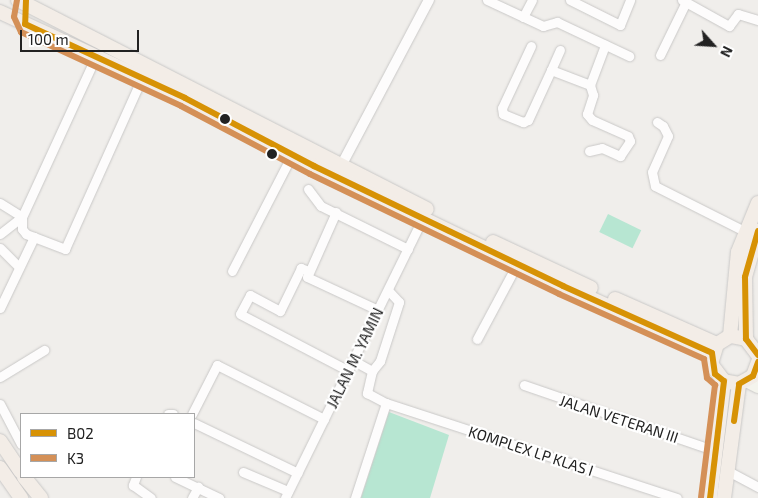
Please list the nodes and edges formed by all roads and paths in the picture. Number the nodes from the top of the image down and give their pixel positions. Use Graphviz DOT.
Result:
graph roads {
  1 [pos="429,0"];
  2 [pos="487,0"];
  3 [pos="532,0"];
  4 [pos="570,0"];
  5 [pos="630,0"];
  6 [pos="23,1"];
  7 [pos="684,2"];
  8 [pos="0,12"];
  9 [pos="523,17"];
  10 [pos="758,20"];
  11 [pos="25,24"];
  12 [pos="605,45"];
  13 [pos="531,46"];
  14 [pos="560,50"];
  15 [pos="660,55"];
  16 [pos="96,56"];
  17 [pos="629,56"];
  18 [pos="551,70"];
  19 [pos="142,78"];
  20 [pos="590,85"];
  21 [pos="657,122"];
  22 [pos="589,151"];
  23 [pos="292,155"];
  24 [pos="341,166"];
  25 [pos="308,189"];
  26 [pos="758,203"];
  27 [pos="0,204"];
  28 [pos="336,212"];
  29 [pos="22,217"];
  30 [pos="423,218"];
  31 [pos="751,231"];
  32 [pos="0,234"];
  33 [pos="34,237"];
  34 [pos="0,248"];
  35 [pos="408,249"];
  36 [pos="753,259"];
  37 [pos="517,264"];
  38 [pos="19,268"];
  39 [pos="232,271"];
  40 [pos="308,271"];
  41 [pos="388,290"];
  42 [pos="0,308"];
  43 [pos="378,310"];
  44 [pos="730,336"];
  45 [pos="477,338"];
  46 [pos="746,339"];
  47 [pos="715,349"];
  48 [pos="44,350"];
  49 [pos="758,355"];
  50 [pos="354,361"];
  51 [pos="758,362"];
  52 [pos="349,371"];
  53 [pos="372,371"];
  54 [pos="0,377"];
  55 [pos="724,381"];
  56 [pos="748,384"];
  57 [pos="524,385"];
  58 [pos="385,401"];
  59 [pos="0,404"];
  60 [pos="193,413"];
  61 [pos="324,419"];
  62 [pos="195,423"];
  63 [pos="19,440"];
  64 [pos="1,442"];
  65 [pos="716,450"];
  66 [pos="0,468"];
  67 [pos="20,470"];
  68 [pos="728,471"];
  69 [pos="243,472"];
  70 [pos="298,473"];
  71 [pos="25,478"];
  72 [pos="136,478"];
  73 [pos="177,478"];
  74 [pos="758,487"];
  75 [pos="198,488"];
  76 [pos="286,494"];
  77 [pos="21,498"];
  78 [pos="41,498"];
  79 [pos="151,498"];
  80 [pos="192,498"];
  81 [pos="220,498"];
  82 [pos="355,498"];
  83 [pos="677,498"];
  84 [pos="710,498"];
  85 [pos="724,498"];
  1 -- 24 [label="street"];
  2 -- 9 [label="street"];
  3 -- 9 [label="street"];
  4 -- 5 [label="street"];
  6 -- 11 [label="main road"];
  6 -- 24 [label="main road"];
  7 -- 10 [label="street"];
  7 -- 15 [label="street"];
  8 -- 11 [label="main road"];
  9 -- 12 [label="street"];
  11 -- 16 [label="main road"];
  12 -- 17 [label="street"];
  12 -- 20 [label="street"];
  13 -- 18 [label="street"];
  14 -- 18 [label="street"];
  16 -- 19 [label="main road"];
  16 -- 29 [label="street"];
  18 -- 20 [label="street"];
  19 -- 23 [label="main road"];
  19 -- 33 [label="street"];
  20 -- 22 [label="street"];
  21 -- 31 [label="street"];
  23 -- 30 [label="main road"];
  23 -- 39 [label="street"];
  24 -- 47 [label="main road"];
  25 -- 28 [label="street"];
  26 -- 31 [label="main road"];
  27 -- 29 [label="street"];
  28 -- 35 [label="street"];
  28 -- 40 [label="street"];
  29 -- 32 [label="street"];
  29 -- 33 [label="street"];
  30 -- 35 [label="street, JALAN M. YAMIN"];
  30 -- 37 [label="main road"];
  31 -- 36 [label="main road"];
  31 -- 44 [label="main road"];
  33 -- 38 [label="street"];
  34 -- 38 [label="street"];
  35 -- 41 [label="street, JALAN M. YAMIN"];
  36 -- 46 [label="main road"];
  37 -- 45 [label="street"];
  37 -- 47 [label="main road"];
  38 -- 42 [label="street"];
  40 -- 43 [label="street"];
  40 -- 52 [label="street"];
  41 -- 43 [label="street, JALAN M. YAMIN"];
  41 -- 53 [label="street"];
  43 -- 50 [label="street, JALAN M. YAMIN"];
  44 -- 46 [label="main road"];
  44 -- 47 [label="main road"];
  46 -- 49 [label="main road"];
  47 -- 55 [label="main road"];
  48 -- 54 [label="street"];
  50 -- 52 [label="street, JALAN M. YAMIN"];
  50 -- 53 [label="street"];
  51 -- 56 [label="main road"];
  52 -- 61 [label="street, JALAN M. YAMIN"];
  53 -- 58 [label="street"];
  55 -- 56 [label="main road"];
  55 -- 65 [label="main road"];
  56 -- 68 [label="main road"];
  57 -- 65 [label="street, JALAN VETERAN III"];
  58 -- 82 [label="street"];
  58 -- 83 [label="street, KOMPLEX LP KLAS I"];
  59 -- 63 [label="street"];
  60 -- 61 [label="street"];
  61 -- 70 [label="street, JALAN M. YAMIN"];
  62 -- 70 [label="street"];
  63 -- 64 [label="street"];
  64 -- 67 [label="main road"];
  65 -- 84 [label="main road"];
  66 -- 77 [label="main road"];
  68 -- 74 [label="street"];
  68 -- 85 [label="main road"];
  69 -- 76 [label="street"];
  70 -- 76 [label="street, JALAN M. YAMIN"];
  71 -- 78 [label="main road"];
  72 -- 79 [label="street"];
  73 -- 75 [label="street"];
  75 -- 80 [label="street"];
  75 -- 81 [label="street"];
}
